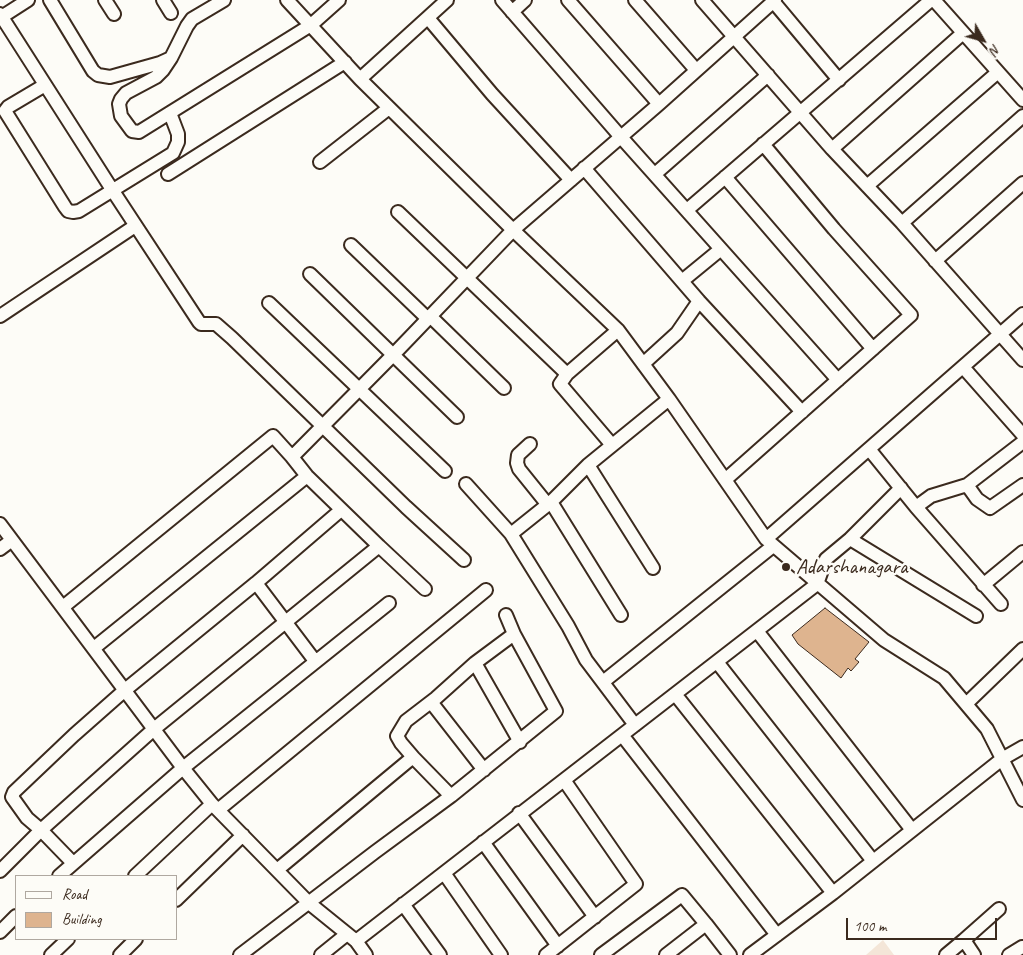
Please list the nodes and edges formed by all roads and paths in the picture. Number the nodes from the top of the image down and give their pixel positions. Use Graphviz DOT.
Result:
graph roads {
  1 [pos="28,0"];
  2 [pos="50,0"];
  3 [pos="105,0"];
  4 [pos="163,0"];
  5 [pos="223,0"];
  6 [pos="287,0"];
  7 [pos="338,0"];
  8 [pos="502,0"];
  9 [pos="526,0"];
  10 [pos="568,0"];
  11 [pos="635,0"];
  12 [pos="702,0"];
  13 [pos="932,0"];
  14 [pos="773,1"];
  15 [pos="441,2"];
  16 [pos="512,12"];
  17 [pos="171,13"];
  18 [pos="114,14"];
  19 [pos="1,16"];
  20 [pos="428,18"];
  21 [pos="311,25"];
  22 [pos="963,33"];
  23 [pos="735,36"];
  24 [pos="171,58"];
  25 [pos="345,62"];
  26 [pos="696,70"];
  27 [pos="998,72"];
  28 [pos="768,75"];
  29 [pos="360,79"];
  30 [pos="839,80"];
  31 [pos="45,85"];
  32 [pos="1023,100"];
  33 [pos="659,104"];
  34 [pos="390,108"];
  35 [pos="170,113"];
  36 [pos="800,113"];
  37 [pos="1023,116"];
  38 [pos="620,136"];
  39 [pos="763,144"];
  40 [pos="832,149"];
  41 [pos="320,162"];
  42 [pos="584,168"];
  43 [pos="168,174"];
  44 [pos="655,174"];
  45 [pos="725,177"];
  46 [pos="571,180"];
  47 [pos="1023,183"];
  48 [pos="867,186"];
  49 [pos="113,191"];
  50 [pos="687,210"];
  51 [pos="398,212"];
  52 [pos="902,223"];
  53 [pos="135,226"];
  54 [pos="513,230"];
  55 [pos="351,245"];
  56 [pos="721,249"];
  57 [pos="935,260"];
  58 [pos="310,274"];
  59 [pos="468,277"];
  60 [pos="682,281"];
  61 [pos="699,301"];
  62 [pos="269,303"];
  63 [pos="1023,314"];
  64 [pos="0,316"];
  65 [pos="429,318"];
  66 [pos="618,330"];
  67 [pos="1000,335"];
  68 [pos="873,349"];
  69 [pos="394,354"];
  70 [pos="1023,360"];
  71 [pos="644,364"];
  72 [pos="963,367"];
  73 [pos="567,374"];
  74 [pos="838,380"];
  75 [pos="504,388"];
  76 [pos="359,390"];
  77 [pos="669,399"];
  78 [pos="802,412"];
  79 [pos="458,417"];
  80 [pos="324,427"];
  81 [pos="1023,435"];
  82 [pos="1023,442"];
  83 [pos="530,444"];
  84 [pos="612,446"];
  85 [pos="869,449"];
  86 [pos="292,457"];
  87 [pos="588,465"];
  88 [pos="445,471"];
  89 [pos="307,476"];
  90 [pos="725,480"];
  91 [pos="466,484"];
  92 [pos="967,485"];
  93 [pos="1023,485"];
  94 [pos="901,488"];
  95 [pos="549,504"];
  96 [pos="916,507"];
  97 [pos="341,510"];
  98 [pos="0,524"];
  99 [pos="511,534"];
  100 [pos="850,539"];
  101 [pos="12,540"];
  102 [pos="770,543"];
  103 [pos="379,546"];
  104 [pos="0,549"];
  105 [pos="1023,552"];
  106 [pos="464,560"];
  107 [pos="653,568"];
  108 [pos="256,583"];
  109 [pos="817,584"];
  110 [pos="983,585"];
  111 [pos="425,589"];
  112 [pos="486,590"];
  113 [pos="389,603"];
  114 [pos="1001,604"];
  115 [pos="63,607"];
  116 [pos="621,614"];
  117 [pos="506,615"];
  118 [pos="976,616"];
  119 [pos="286,622"];
  120 [pos="757,631"];
  121 [pos="514,634"];
  122 [pos="94,648"];
  123 [pos="1023,649"];
  124 [pos="315,662"];
  125 [pos="716,662"];
  126 [pos="475,663"];
  127 [pos="602,682"];
  128 [pos="125,690"];
  129 [pos="675,694"];
  130 [pos="431,702"];
  131 [pos="966,704"];
  132 [pos="634,726"];
  133 [pos="154,730"];
  134 [pos="622,735"];
  135 [pos="520,742"];
  136 [pos="1023,747"];
  137 [pos="413,757"];
  138 [pos="1002,759"];
  139 [pos="183,768"];
  140 [pos="484,770"];
  141 [pos="564,780"];
  142 [pos="452,796"];
  143 [pos="1023,800"];
  144 [pos="215,807"];
  145 [pos="519,813"];
  146 [pos="41,830"];
  147 [pos="912,830"];
  148 [pos="243,835"];
  149 [pos="483,842"];
  150 [pos="873,861"];
  151 [pos="73,863"];
  152 [pos="277,870"];
  153 [pos="0,871"];
  154 [pos="444,873"];
  155 [pos="60,875"];
  156 [pos="136,875"];
  157 [pos="833,892"];
  158 [pos="178,898"];
  159 [pos="309,903"];
  160 [pos="403,904"];
  161 [pos="999,909"];
  162 [pos="15,917"];
  163 [pos="595,917"];
  164 [pos="706,924"];
  165 [pos="0,932"];
  166 [pos="777,935"];
  167 [pos="351,937"];
  168 [pos="67,940"];
  169 [pos="135,940"];
  170 [pos="964,940"];
  171 [pos="558,946"];
  172 [pos="1022,947"];
  173 [pos="51,955"];
  174 [pos="120,955"];
  175 [pos="240,955"];
  176 [pos="321,955"];
  177 [pos="366,955"];
  178 [pos="440,955"];
  179 [pos="501,955"];
  180 [pos="546,955"];
  181 [pos="601,955"];
  182 [pos="666,955"];
  183 [pos="730,955"];
  184 [pos="750,955"];
  185 [pos="946,955"];
  186 [pos="974,955"];
  187 [pos="1009,955"];
  1 -- 19 [label="street"];
  2 -- 24 [label="street"];
  3 -- 18 [label="street"];
  4 -- 17 [label="street"];
  5 -- 24 [label="street"];
  6 -- 21 [label="street"];
  7 -- 21 [label="street"];
  8 -- 16 [label="street"];
  9 -- 16 [label="street"];
  10 -- 33 [label="street"];
  11 -- 26 [label="street"];
  12 -- 23 [label="street"];
  13 -- 22 [label="street"];
  13 -- 30 [label="street"];
  14 -- 23 [label="street"];
  14 -- 30 [label="street"];
  15 -- 20 [label="street"];
  16 -- 38 [label="street"];
  19 -- 31 [label="street"];
  20 -- 29 [label="street"];
  20 -- 46 [label="street"];
  21 -- 25 [label="street"];
  21 -- 35 [label="street"];
  22 -- 27 [label="street"];
  22 -- 40 [label="street"];
  23 -- 26 [label="street"];
  23 -- 28 [label="street"];
  24 -- 35 [label="street"];
  25 -- 29 [label="street"];
  25 -- 43 [label="street"];
  26 -- 33 [label="street"];
  27 -- 32 [label="street"];
  27 -- 48 [label="street"];
  28 -- 36 [label="street"];
  28 -- 44 [label="street"];
  29 -- 34 [label="street"];
  30 -- 36 [label="street"];
  31 -- 49 [label="street"];
  31 -- 49 [label="street"];
  33 -- 38 [label="street"];
  34 -- 41 [label="street"];
  34 -- 54 [label="street"];
  35 -- 49 [label="street"];
  36 -- 39 [label="street"];
  36 -- 40 [label="street"];
  37 -- 52 [label="street"];
  38 -- 42 [label="street"];
  38 -- 44 [label="street"];
  39 -- 45 [label="street"];
  39 -- 68 [label="street"];
  40 -- 48 [label="street"];
  42 -- 46 [label="street"];
  42 -- 60 [label="street"];
  44 -- 50 [label="street"];
  45 -- 50 [label="street"];
  45 -- 68 [label="street"];
  46 -- 54 [label="street"];
  47 -- 57 [label="street"];
  48 -- 52 [label="street"];
  49 -- 53 [label="street"];
  50 -- 56 [label="street"];
  51 -- 59 [label="street"];
  52 -- 57 [label="street"];
  53 -- 64 [label="street"];
  53 -- 80 [label="street"];
  54 -- 59 [label="street"];
  54 -- 66 [label="street"];
  55 -- 65 [label="street"];
  56 -- 60 [label="street"];
  56 -- 74 [label="street"];
  57 -- 67 [label="street"];
  58 -- 69 [label="street"];
  59 -- 65 [label="street"];
  59 -- 73 [label="street"];
  60 -- 61 [label="street"];
  61 -- 71 [label="street"];
  61 -- 78 [label="street"];
  62 -- 76 [label="street"];
  63 -- 67 [label="street"];
  65 -- 69 [label="street"];
  65 -- 75 [label="street"];
  66 -- 71 [label="street"];
  66 -- 73 [label="street"];
  67 -- 70 [label="street"];
  67 -- 72 [label="street"];
  68 -- 74 [label="street"];
  69 -- 76 [label="street"];
  69 -- 79 [label="street"];
  71 -- 77 [label="street"];
  72 -- 81 [label="street"];
  72 -- 85 [label="street"];
  73 -- 84 [label="street"];
  74 -- 78 [label="street"];
  76 -- 80 [label="street"];
  76 -- 88 [label="street"];
  77 -- 84 [label="street"];
  77 -- 90 [label="street"];
  78 -- 90 [label="street"];
  80 -- 86 [label="street"];
  80 -- 106 [label="street"];
  82 -- 92 [label="street"];
  83 -- 95 [label="street"];
  84 -- 87 [label="street"];
  85 -- 94 [label="street"];
  85 -- 102 [label="street"];
  86 -- 89 [label="street"];
  86 -- 115 [label="street"];
  87 -- 95 [label="street"];
  87 -- 107 [label="street"];
  89 -- 97 [label="street"];
  89 -- 122 [label="street"];
  90 -- 102 [label="street"];
  91 -- 99 [label="street"];
  92 -- 93 [label="street"];
  92 -- 96 [label="street"];
  94 -- 96 [label="street"];
  94 -- 100 [label="street"];
  95 -- 99 [label="street"];
  95 -- 116 [label="street"];
  96 -- 110 [label="street"];
  97 -- 103 [label="street"];
  97 -- 108 [label="street"];
  98 -- 101 [label="street"];
  99 -- 127 [label="street"];
  100 -- 109 [label="street"];
  100 -- 118 [label="street"];
  101 -- 104 [label="street"];
  101 -- 115 [label="street"];
  102 -- 109 [label="street"];
  102 -- 127 [label="street"];
  103 -- 111 [label="street"];
  103 -- 119 [label="street"];
  105 -- 110 [label="street"];
  108 -- 119 [label="street"];
  108 -- 128 [label="street"];
  109 -- 120 [label="street"];
  109 -- 131 [label="street"];
  110 -- 114 [label="street"];
  112 -- 144 [label="street"];
  113 -- 124 [label="street"];
  115 -- 122 [label="street"];
  117 -- 121 [label="street"];
  119 -- 124 [label="street"];
  119 -- 133 [label="street"];
  120 -- 125 [label="street"];
  120 -- 147 [label="street"];
  121 -- 126 [label="street"];
  121 -- 135 [label="street"];
  122 -- 128 [label="street"];
  123 -- 131 [label="street"];
  124 -- 139 [label="street"];
  125 -- 129 [label="street"];
  125 -- 150 [label="street"];
  126 -- 130 [label="street"];
  126 -- 135 [label="street"];
  127 -- 132 [label="street"];
  128 -- 133 [label="street"];
  128 -- 146 [label="street"];
  129 -- 132 [label="street"];
  129 -- 157 [label="street"];
  130 -- 137 [label="street"];
  130 -- 140 [label="street"];
  131 -- 138 [label="street"];
  132 -- 134 [label="street"];
  133 -- 139 [label="street"];
  133 -- 146 [label="street"];
  134 -- 141 [label="street"];
  134 -- 166 [label="street"];
  135 -- 140 [label="street"];
  136 -- 138 [label="street"];
  137 -- 142 [label="street"];
  137 -- 152 [label="street"];
  138 -- 143 [label="street"];
  138 -- 147 [label="street"];
  139 -- 144 [label="street"];
  139 -- 151 [label="street"];
  140 -- 142 [label="street"];
  141 -- 145 [label="street"];
  141 -- 163 [label="street"];
  142 -- 159 [label="street"];
  144 -- 148 [label="street"];
  144 -- 156 [label="street"];
  145 -- 149 [label="street"];
  145 -- 163 [label="street"];
  146 -- 151 [label="street"];
  146 -- 153 [label="street"];
  147 -- 150 [label="street"];
  148 -- 152 [label="street"];
  148 -- 158 [label="street"];
  149 -- 154 [label="street"];
  149 -- 171 [label="street"];
  150 -- 157 [label="street"];
  151 -- 155 [label="street"];
  152 -- 159 [label="street"];
  154 -- 160 [label="street"];
  154 -- 179 [label="street"];
  157 -- 166 [label="street"];
  159 -- 167 [label="street"];
  159 -- 175 [label="street"];
  160 -- 167 [label="street"];
  160 -- 178 [label="street"];
  161 -- 170 [label="street"];
  162 -- 165 [label="street"];
  163 -- 171 [label="street"];
  164 -- 181 [label="street"];
  164 -- 182 [label="street"];
  164 -- 183 [label="street"];
  166 -- 184 [label="street"];
  167 -- 176 [label="street"];
  167 -- 177 [label="street"];
  168 -- 173 [label="street"];
  169 -- 174 [label="street"];
  170 -- 185 [label="street"];
  170 -- 186 [label="street"];
  171 -- 180 [label="street"];
  172 -- 187 [label="street"];
}
